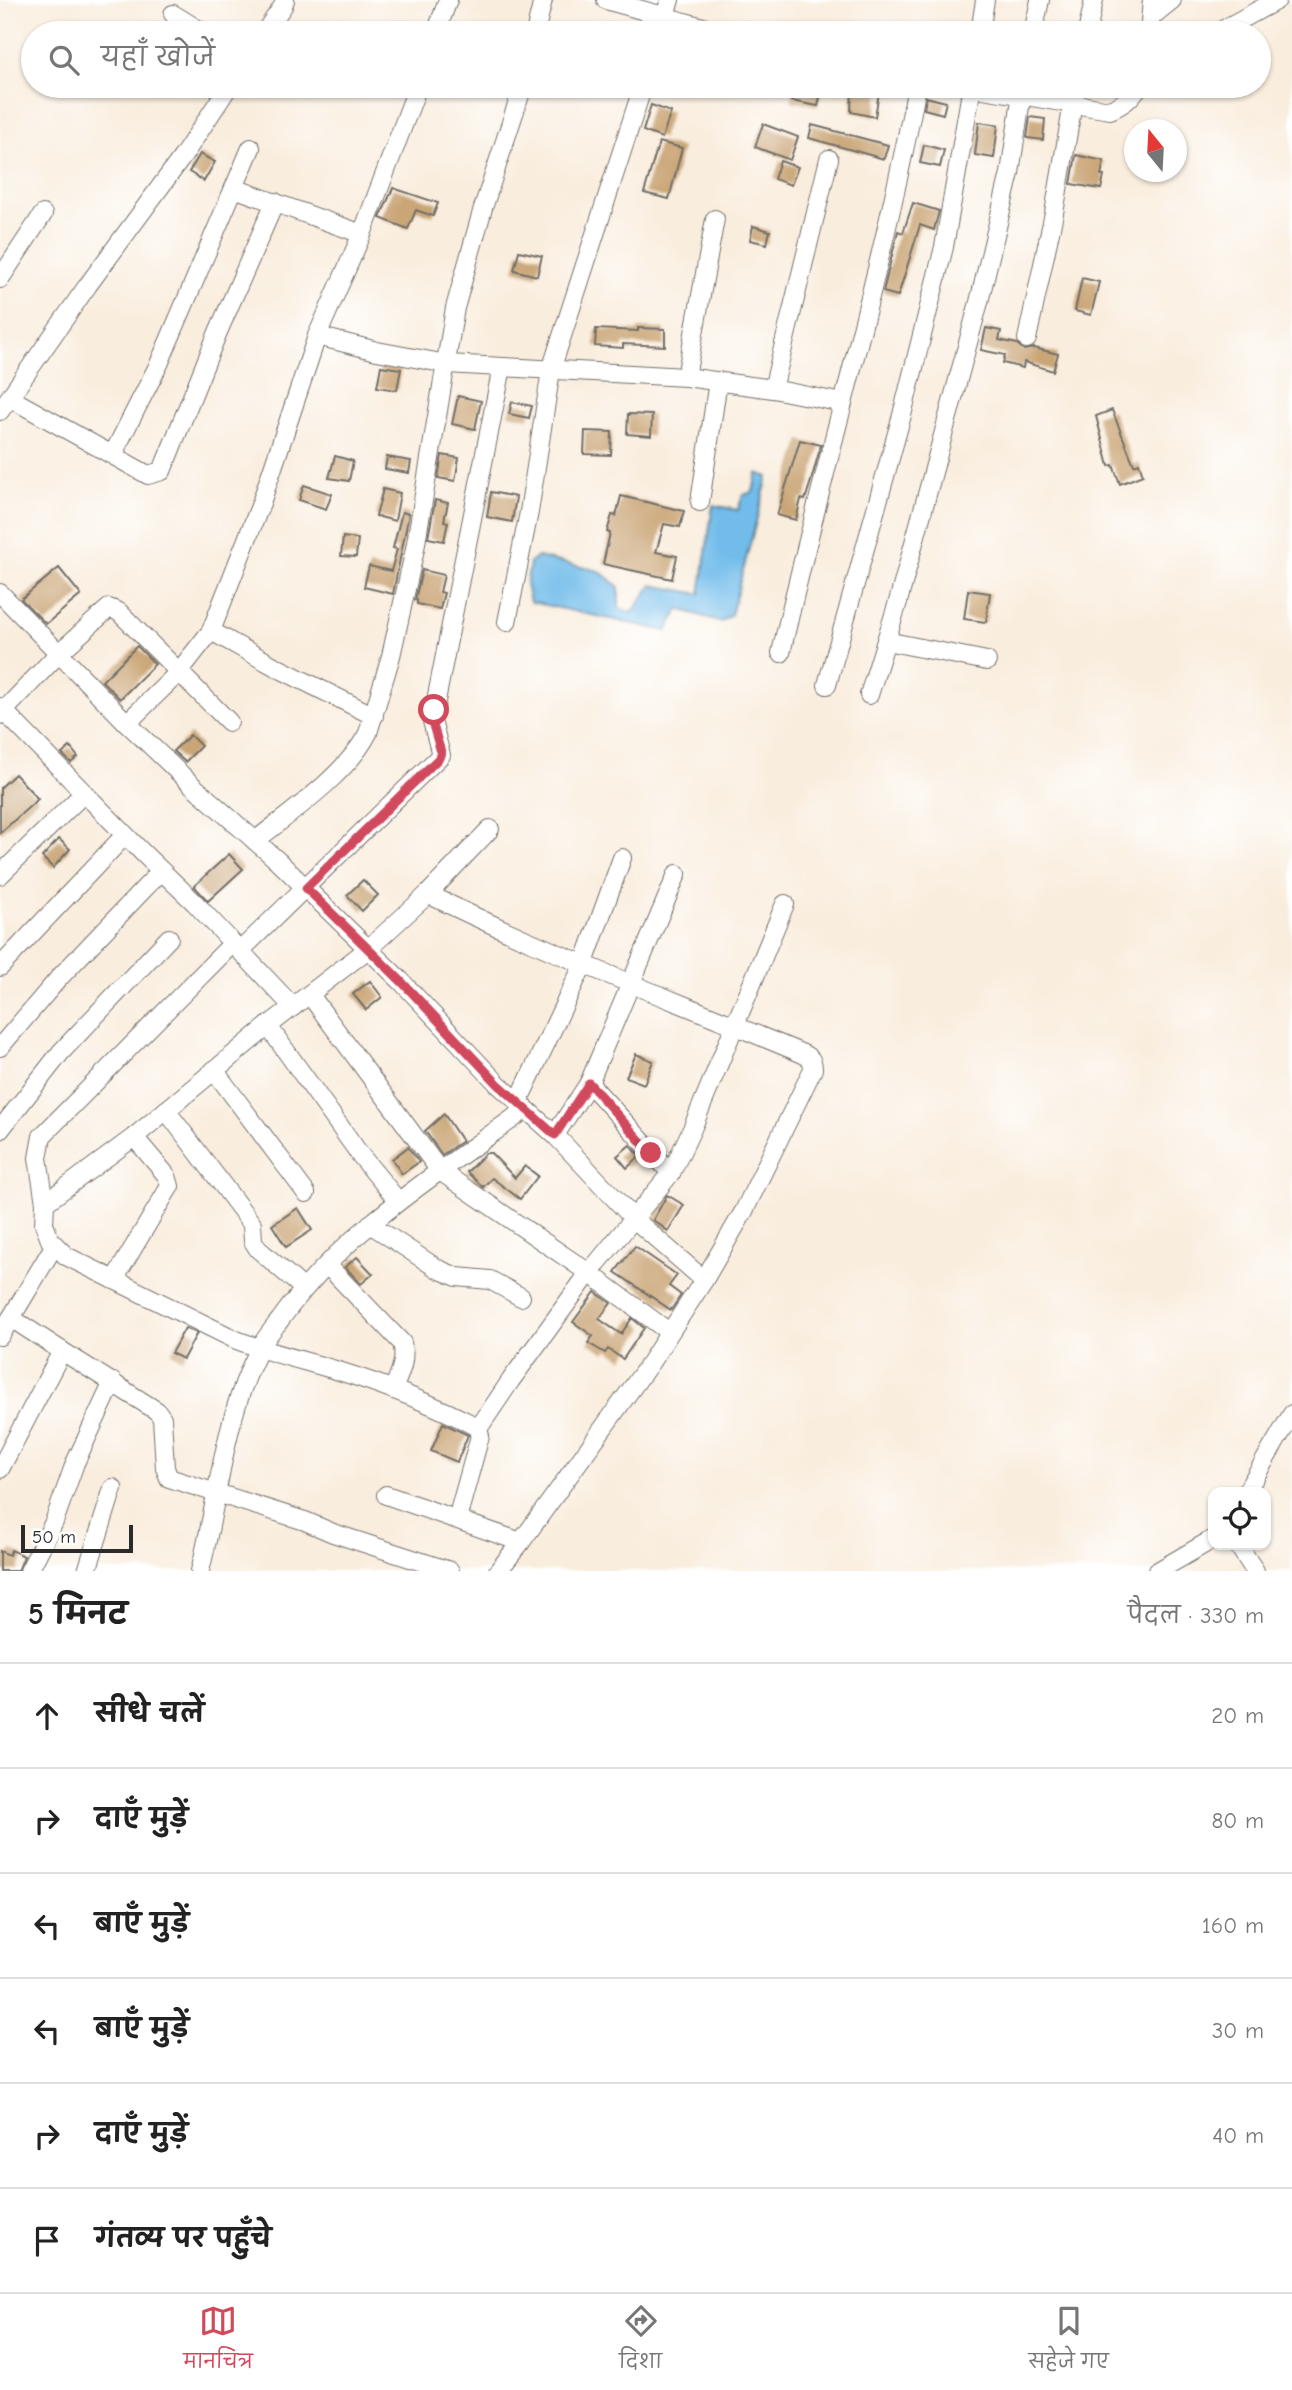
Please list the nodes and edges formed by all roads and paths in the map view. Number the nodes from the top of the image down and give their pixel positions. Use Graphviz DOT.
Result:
graph roads {
  1 [pos="285,0"];
  2 [pos="448,0"];
  3 [pos="543,0"];
  4 [pos="606,0"];
  5 [pos="985,0"];
  6 [pos="1040,0"];
  7 [pos="1094,0"];
  8 [pos="1172,0"];
  9 [pos="1277,0"];
  10 [pos="173,14"];
  11 [pos="664,17"];
  12 [pos="1151,17"];
  13 [pos="184,21"];
  14 [pos="272,21"];
  15 [pos="440,21"];
  16 [pos="538,21"];
  17 [pos="982,21"];
  18 [pos="1036,21"];
  19 [pos="1090,21"];
  20 [pos="1239,21"];
  21 [pos="221,98"];
  22 [pos="413,98"];
  23 [pos="519,98"];
  24 [pos="639,98"];
  25 [pos="915,98"];
  26 [pos="968,98"];
  27 [pos="1021,98"];
  28 [pos="1047,98"];
  29 [pos="1073,98"];
  30 [pos="1130,98"];
  31 [pos="1072,105"];
  32 [pos="251,148"];
  33 [pos="829,159"];
  34 [pos="234,188"];
  35 [pos="275,202"];
  36 [pos="43,214"];
  37 [pos="715,219"];
  38 [pos="362,234"];
  39 [pos="0,279"];
  40 [pos="317,336"];
  41 [pos="1027,339"];
  42 [pos="447,364"];
  43 [pos="502,367"];
  44 [pos="551,370"];
  45 [pos="686,377"];
  46 [pos="718,381"];
  47 [pos="773,390"];
  48 [pos="843,403"];
  49 [pos="5,404"];
  50 [pos="113,454"];
  51 [pos="701,502"];
  52 [pos="0,593"];
  53 [pos="507,622"];
  54 [pos="211,631"];
  55 [pos="886,641"];
  56 [pos="59,653"];
  57 [pos="781,653"];
  58 [pos="987,661"];
  59 [pos="178,673"];
  60 [pos="827,685"];
  61 [pos="869,695"];
  62 [pos="1,711"];
  63 [pos="374,716"];
  64 [pos="229,722"];
  65 [pos="127,723"];
  66 [pos="84,793"];
  67 [pos="490,828"];
  68 [pos="125,835"];
  69 [pos="255,841"];
  70 [pos="622,858"];
  71 [pos="161,871"];
  72 [pos="677,874"];
  73 [pos="0,875"];
  74 [pos="306,888"];
  75 [pos="428,894"];
  76 [pos="785,904"];
  77 [pos="169,939"];
  78 [pos="236,948"];
  79 [pos="368,949"];
  80 [pos="584,963"];
  81 [pos="0,967"];
  82 [pos="631,984"];
  83 [pos="310,995"];
  84 [pos="293,1007"];
  85 [pos="734,1025"];
  86 [pos="268,1026"];
  87 [pos="0,1047"];
  88 [pos="214,1070"];
  89 [pos="589,1083"];
  90 [pos="522,1105"];
  91 [pos="166,1110"];
  92 [pos="0,1130"];
  93 [pos="555,1135"];
  94 [pos="134,1137"];
  95 [pos="440,1171"];
  96 [pos="671,1173"];
  97 [pos="306,1193"];
  98 [pos="398,1201"];
  99 [pos="44,1203"];
  100 [pos="634,1219"];
  101 [pos="370,1224"];
  102 [pos="54,1246"];
  103 [pos="327,1265"];
  104 [pos="589,1273"];
  105 [pos="114,1280"];
  106 [pos="704,1280"];
  107 [pos="303,1288"];
  108 [pos="521,1297"];
  109 [pos="11,1318"];
  110 [pos="669,1332"];
  111 [pos="0,1336"];
  112 [pos="259,1349"];
  113 [pos="62,1351"];
  114 [pos="113,1382"];
  115 [pos="393,1390"];
  116 [pos="1292,1414"];
  117 [pos="478,1429"];
  118 [pos="0,1469"];
  119 [pos="1248,1487"];
  120 [pos="113,1488"];
  121 [pos="216,1494"];
  122 [pos="386,1495"];
  123 [pos="457,1519"];
  124 [pos="521,1542"];
  125 [pos="1208,1542"];
  126 [pos="1241,1550"];
  127 [pos="29,1571"];
  128 [pos="87,1571"];
  129 [pos="200,1571"];
  130 [pos="450,1571"];
  131 [pos="498,1571"];
  132 [pos="1158,1571"];
  133 [pos="1255,1571"];
  1 -- 14 [label="street"];
  2 -- 15 [label="street"];
  3 -- 16 [label="street"];
  4 -- 11 [label="street"];
  5 -- 17 [label="street"];
  6 -- 18 [label="street"];
  7 -- 19 [label="street"];
  8 -- 12 [label="street"];
  9 -- 20 [label="street"];
  10 -- 13 [label="street"];
  21 -- 49 [label="street"];
  22 -- 38 [label="street"];
  23 -- 42 [label="street"];
  24 -- 44 [label="street"];
  25 -- 48 [label="street"];
  26 -- 60 [label="street"];
  27 -- 55 [label="street"];
  28 -- 31 [label="street"];
  29 -- 31 [label="street"];
  30 -- 31 [label="street"];
  31 -- 41 [label="street"];
  32 -- 34 [label="street"];
  33 -- 47 [label="street"];
  34 -- 35 [label="street"];
  34 -- 50 [label="street"];
  35 -- 38 [label="street"];
  35 -- 50 [label="street"];
  36 -- 39 [label="street"];
  37 -- 45 [label="street"];
  38 -- 40 [label="street"];
  40 -- 42 [label="street"];
  40 -- 54 [label="street"];
  42 -- 43 [label="street"];
  42 -- 63 [label="street"];
  43 -- 44 [label="street"];
  43 -- 74 [label="street"];
  44 -- 45 [label="street"];
  44 -- 53 [label="street"];
  45 -- 46 [label="street"];
  46 -- 47 [label="street"];
  46 -- 51 [label="street"];
  47 -- 48 [label="street"];
  48 -- 57 [label="street"];
  49 -- 50 [label="street"];
  52 -- 56 [label="street"];
  54 -- 59 [label="street"];
  54 -- 63 [label="street"];
  55 -- 58 [label="street"];
  55 -- 61 [label="street"];
  56 -- 59 [label="street"];
  56 -- 62 [label="street"];
  56 -- 65 [label="street"];
  59 -- 64 [label="street"];
  59 -- 65 [label="street"];
  62 -- 66 [label="street"];
  63 -- 69 [label="street"];
  65 -- 69 [label="street"];
  66 -- 68 [label="street"];
  66 -- 73 [label="street"];
  67 -- 75 [label="street"];
  68 -- 71 [label="street"];
  68 -- 81 [label="street"];
  69 -- 74 [label="street"];
  70 -- 80 [label="street"];
  71 -- 78 [label="street"];
  71 -- 87 [label="street"];
  72 -- 82 [label="street"];
  74 -- 78 [label="street"];
  74 -- 79 [label="street"];
  75 -- 79 [label="street"];
  75 -- 80 [label="street"];
  76 -- 85 [label="street"];
  77 -- 92 [label="street"];
  78 -- 84 [label="street"];
  78 -- 99 [label="street"];
  79 -- 83 [label="street"];
  79 -- 90 [label="street"];
  80 -- 82 [label="street"];
  80 -- 90 [label="street"];
  82 -- 85 [label="street"];
  82 -- 89 [label="street"];
  83 -- 84 [label="street"];
  83 -- 95 [label="street"];
  84 -- 86 [label="street"];
  85 -- 96 [label="street"];
  85 -- 106 [label="street"];
  86 -- 88 [label="street"];
  86 -- 98 [label="street"];
  88 -- 91 [label="street"];
  88 -- 97 [label="street"];
  89 -- 93 [label="street"];
  89 -- 96 [label="street"];
  90 -- 93 [label="street"];
  90 -- 95 [label="street"];
  91 -- 94 [label="street"];
  91 -- 107 [label="street"];
  93 -- 100 [label="street"];
  94 -- 99 [label="street"];
  94 -- 105 [label="street"];
  95 -- 98 [label="street"];
  95 -- 104 [label="street"];
  96 -- 100 [label="street"];
  98 -- 101 [label="street"];
  99 -- 102 [label="street"];
  100 -- 104 [label="street"];
  100 -- 106 [label="street"];
  101 -- 103 [label="street"];
  101 -- 108 [label="street"];
  102 -- 105 [label="street"];
  102 -- 109 [label="street"];
  103 -- 107 [label="street"];
  103 -- 115 [label="street"];
  104 -- 110 [label="street"];
  104 -- 117 [label="street"];
  105 -- 112 [label="street"];
  106 -- 110 [label="street"];
  107 -- 112 [label="street"];
  109 -- 111 [label="street"];
  109 -- 113 [label="street"];
  110 -- 124 [label="street"];
  112 -- 115 [label="street"];
  112 -- 121 [label="street"];
  113 -- 114 [label="street"];
  113 -- 118 [label="street"];
  114 -- 121 [label="street"];
  114 -- 127 [label="street"];
  115 -- 117 [label="street"];
  116 -- 119 [label="street"];
  117 -- 123 [label="street"];
  120 -- 128 [label="street"];
  121 -- 129 [label="street"];
  121 -- 130 [label="street"];
  122 -- 123 [label="street"];
  123 -- 124 [label="street"];
  124 -- 131 [label="street"];
  125 -- 132 [label="street"];
  126 -- 133 [label="street"];
}
